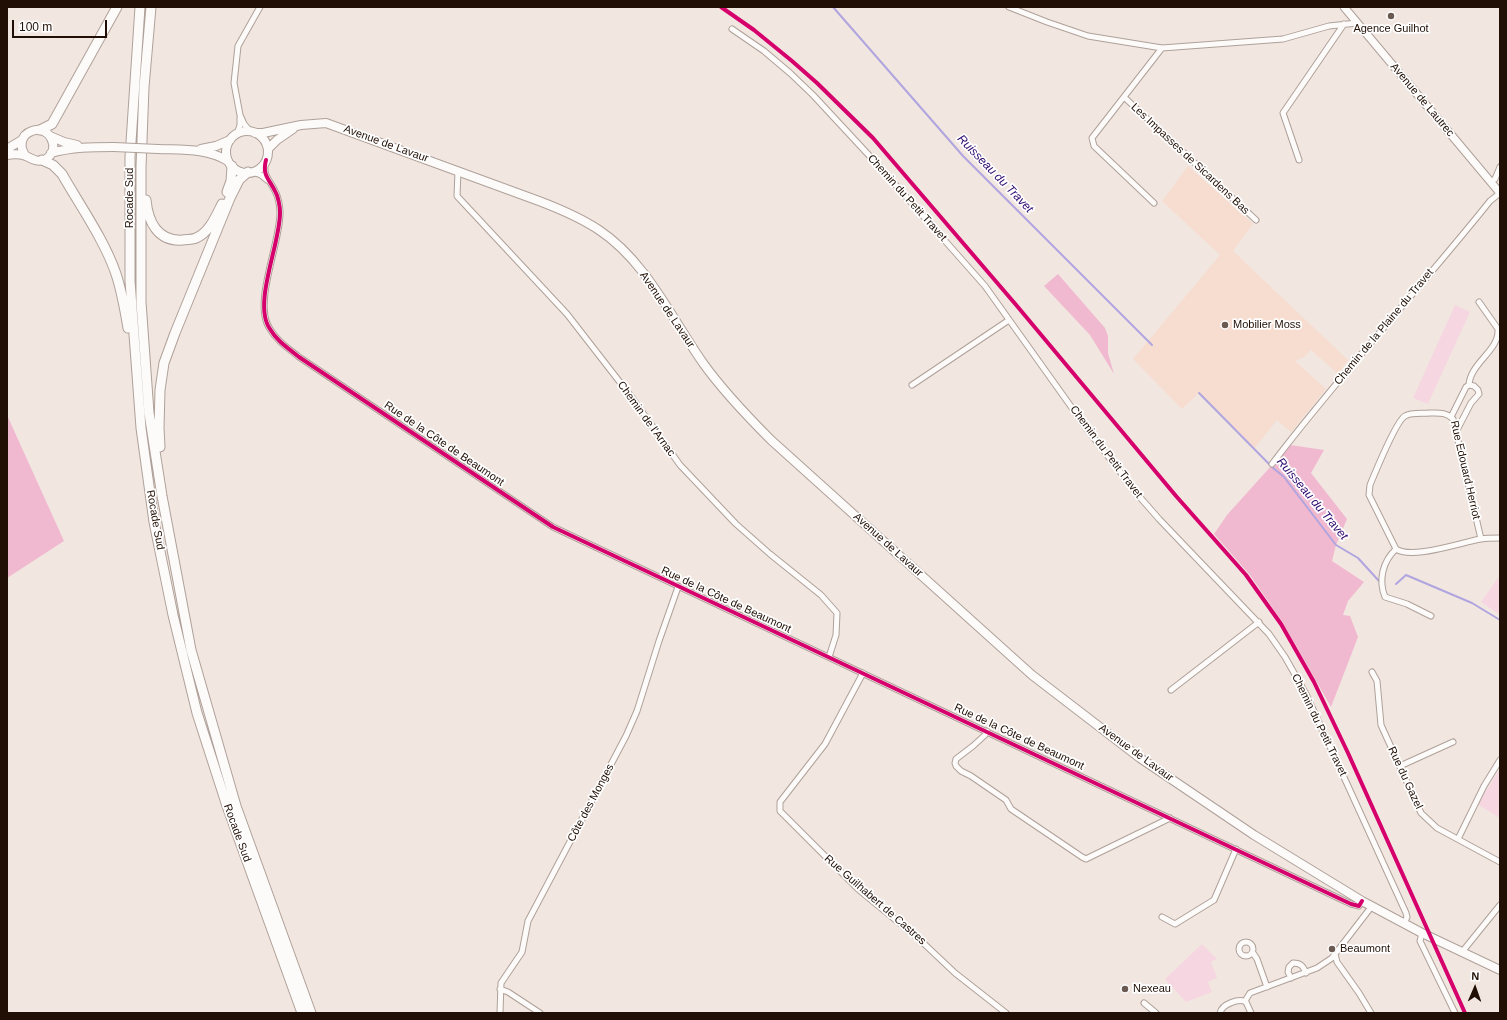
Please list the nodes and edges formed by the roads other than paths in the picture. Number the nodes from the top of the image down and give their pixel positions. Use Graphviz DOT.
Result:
graph roads {
  1 [pos="117,7"];
  2 [pos="140,7"];
  3 [pos="151,7"];
  4 [pos="260,7"];
  5 [pos="1009,7"];
  6 [pos="1344,7"];
  7 [pos="1357,23"];
  8 [pos="1344,24"];
  9 [pos="732,29"];
  10 [pos="1162,48"];
  11 [pos="1124,97"];
  12 [pos="240,115"];
  13 [pos="301,126"];
  14 [pos="40,130"];
  15 [pos="253,132"];
  16 [pos="237,134"];
  17 [pos="50,136"];
  18 [pos="22,140"];
  19 [pos="230,140"];
  20 [pos="86,147"];
  21 [pos="7,149"];
  22 [pos="268,149"];
  23 [pos="194,150"];
  24 [pos="51,153"];
  25 [pos="7,155"];
  26 [pos="26,156"];
  27 [pos="42,160"];
  28 [pos="266,160"];
  29 [pos="1299,160"];
  30 [pos="230,164"];
  31 [pos="141,167"];
  32 [pos="1500,167"];
  33 [pos="458,171"];
  34 [pos="250,172"];
  35 [pos="267,180"];
  36 [pos="1491,182"];
  37 [pos="1500,193"];
  38 [pos="1154,203"];
  39 [pos="1256,220"];
  40 [pos="1479,302"];
  41 [pos="1009,320"];
  42 [pos="136,370"];
  43 [pos="912,385"];
  44 [pos="1469,385"];
  45 [pos="1451,417"];
  46 [pos="1456,432"];
  47 [pos="1272,464"];
  48 [pos="162,496"];
  49 [pos="1500,538"];
  50 [pos="1481,539"];
  51 [pos="1396,549"];
  52 [pos="678,587"];
  53 [pos="1431,616"];
  54 [pos="1259,622"];
  55 [pos="829,657"];
  56 [pos="1372,672"];
  57 [pos="863,673"];
  58 [pos="1171,690"];
  59 [pos="987,731"];
  60 [pos="1453,742"];
  61 [pos="1500,760"];
  62 [pos="1400,766"];
  63 [pos="1170,818"];
  64 [pos="1458,839"];
  65 [pos="1236,849"];
  66 [pos="1500,862"];
  67 [pos="1362,901"];
  68 [pos="1500,904"];
  69 [pos="1372,906"];
  70 [pos="1162,917"];
  71 [pos="1404,924"];
  72 [pos="1422,933"];
  73 [pos="1253,952"];
  74 [pos="1462,952"];
  75 [pos="1335,954"];
  76 [pos="1500,970"];
  77 [pos="1306,973"];
  78 [pos="1291,978"];
  79 [pos="1267,987"];
  80 [pos="500,989"];
  81 [pos="1245,1001"];
  82 [pos="1144,1003"];
  83 [pos="302,1013"];
  84 [pos="311,1013"];
  85 [pos="500,1013"];
  86 [pos="540,1013"];
  87 [pos="1006,1013"];
  88 [pos="1156,1013"];
  89 [pos="1220,1013"];
  90 [pos="1251,1013"];
  91 [pos="1372,1013"];
  92 [pos="1455,1013"];
  1 -- 14 [label="highway"];
  2 -- 42 [label="highway, Rocade Sud"];
  3 -- 31 [label="highway, Rocade Sud"];
  4 -- 12 [label="street"];
  5 -- 10 [label="street"];
  6 -- 7 [label="main road, Avenue de Lautrec"];
  7 -- 8 [label="street"];
  7 -- 36 [label="main road, Avenue de Lautrec"];
  8 -- 10 [label="street"];
  8 -- 29 [label="street"];
  9 -- 41 [label="street, Chemin du Petit Travet"];
  10 -- 11 [label="street, Les Impasses de Sicardens Bas"];
  11 -- 38 [label="street, Les Impasses de Sicardens Bas"];
  11 -- 39 [label="street, Les Impasses de Sicardens Bas"];
  12 -- 15 [label="street"];
  12 -- 16 [label="street"];
  13 -- 15 [label="main road"];
  13 -- 22 [label="main road"];
  13 -- 33 [label="main road, Avenue de Lavaur"];
  14 -- 17 [label="main road"];
  14 -- 18 [label="main road"];
  15 -- 16 [label="main road"];
  15 -- 22 [label="main road"];
  16 -- 19 [label="main road"];
  17 -- 20 [label="main road"];
  17 -- 24 [label="main road"];
  18 -- 21 [label="main road"];
  18 -- 26 [label="main road"];
  19 -- 23 [label="main road"];
  19 -- 30 [label="main road"];
  20 -- 23 [label="main road, bridge"];
  20 -- 24 [label="main road"];
  22 -- 28 [label="main road"];
  23 -- 30 [label="main road"];
  24 -- 27 [label="main road"];
  25 -- 26 [label="main road"];
  26 -- 27 [label="main road"];
  27 -- 42 [label="highway"];
  28 -- 34 [label="main road"];
  28 -- 35 [label="street, Rue de la Côte de Beaumont"];
  30 -- 31 [label="highway"];
  30 -- 34 [label="main road"];
  31 -- 48 [label="highway, Rocade Sud"];
  32 -- 36 [label="street"];
  33 -- 55 [label="street, Chemin de l'Arnac"];
  33 -- 67 [label="main road, Avenue de Lavaur"];
  34 -- 35 [label="street"];
  34 -- 48 [label="highway"];
  35 -- 52 [label="street, Rue de la Côte de Beaumont"];
  36 -- 37 [label="main road, Avenue de Lautrec"];
  37 -- 47 [label="street, Chemin de la Plaine du Travet"];
  40 -- 44 [label="street, Rue Edouard Herriot"];
  41 -- 43 [label="street"];
  41 -- 54 [label="street, Chemin du Petit Travet"];
  42 -- 83 [label="highway, Rocade Sud"];
  44 -- 45 [label="street, Rue Edouard Herriot"];
  44 -- 46 [label="street"];
  45 -- 46 [label="street, Rue Edouard Herriot"];
  45 -- 51 [label="street"];
  46 -- 50 [label="street, Rue Edouard Herriot"];
  48 -- 84 [label="highway, Rocade Sud"];
  49 -- 50 [label="street"];
  50 -- 51 [label="street"];
  51 -- 53 [label="street"];
  52 -- 55 [label="street, Rue de la Côte de Beaumont"];
  52 -- 80 [label="street, Côte des Monges"];
  54 -- 58 [label="street"];
  54 -- 71 [label="street, Chemin du Petit Travet"];
  55 -- 57 [label="street, Rue de la Côte de Beaumont"];
  56 -- 62 [label="street, Rue du Gazel"];
  57 -- 59 [label="street, Rue de la Côte de Beaumont"];
  57 -- 87 [label="street, Rue Guilhabert de Castres"];
  59 -- 63 [label="street, Rue de la Côte de Beaumont"];
  59 -- 63 [label="street"];
  60 -- 62 [label="street"];
  61 -- 64 [label="street"];
  62 -- 64 [label="street, Rue du Gazel"];
  63 -- 65 [label="street, Rue de la Côte de Beaumont"];
  64 -- 66 [label="street, Rue du Gazel"];
  65 -- 67 [label="street, Rue de la Côte de Beaumont"];
  65 -- 70 [label="street"];
  67 -- 69 [label="main road, Avenue de Lavaur"];
  68 -- 74 [label="street"];
  69 -- 71 [label="main road, Avenue de Lavaur"];
  69 -- 75 [label="street"];
  71 -- 72 [label="main road, Avenue de Lavaur"];
  72 -- 74 [label="main road, Avenue de Lavaur"];
  72 -- 92 [label="street"];
  73 -- 79 [label="street"];
  74 -- 76 [label="main road, Avenue de Lavaur"];
  75 -- 77 [label="street"];
  75 -- 91 [label="street"];
  77 -- 78 [label="street"];
  77 -- 78 [label="street"];
  78 -- 79 [label="street"];
  79 -- 81 [label="street"];
  80 -- 85 [label="street, Côte des Monges"];
  80 -- 86 [label="street"];
  81 -- 89 [label="street"];
  81 -- 90 [label="street"];
  82 -- 88 [label="street"];
}
